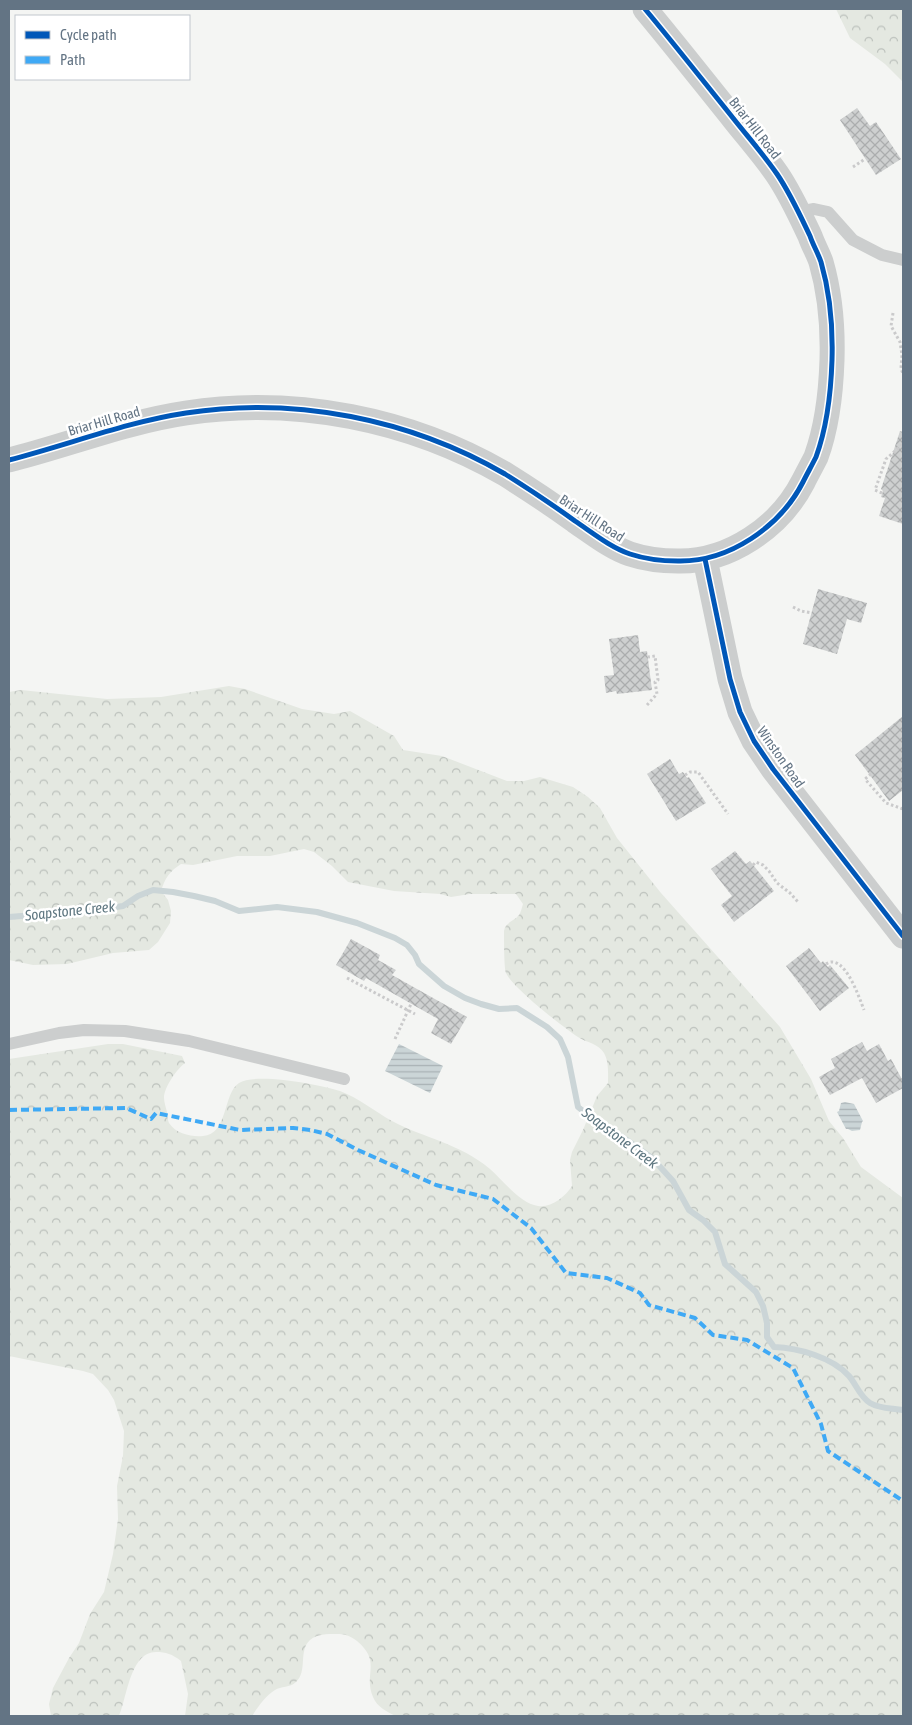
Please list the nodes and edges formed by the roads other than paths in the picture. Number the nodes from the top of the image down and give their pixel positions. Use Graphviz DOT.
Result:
graph roads {
  1 [pos="645,9"];
  2 [pos="799,212"];
  3 [pos="903,260"];
  4 [pos="9,460"];
  5 [pos="705,559"];
  6 [pos="903,936"];
  7 [pos="9,1044"];
  8 [pos="344,1078"];
  1 -- 2 [label="street, Briar Hill Road"];
  2 -- 3 [label="lane"];
  2 -- 5 [label="street, Briar Hill Road"];
  4 -- 5 [label="street, Briar Hill Road"];
  5 -- 6 [label="street, Winston Road"];
  7 -- 8 [label="lane"];
}
